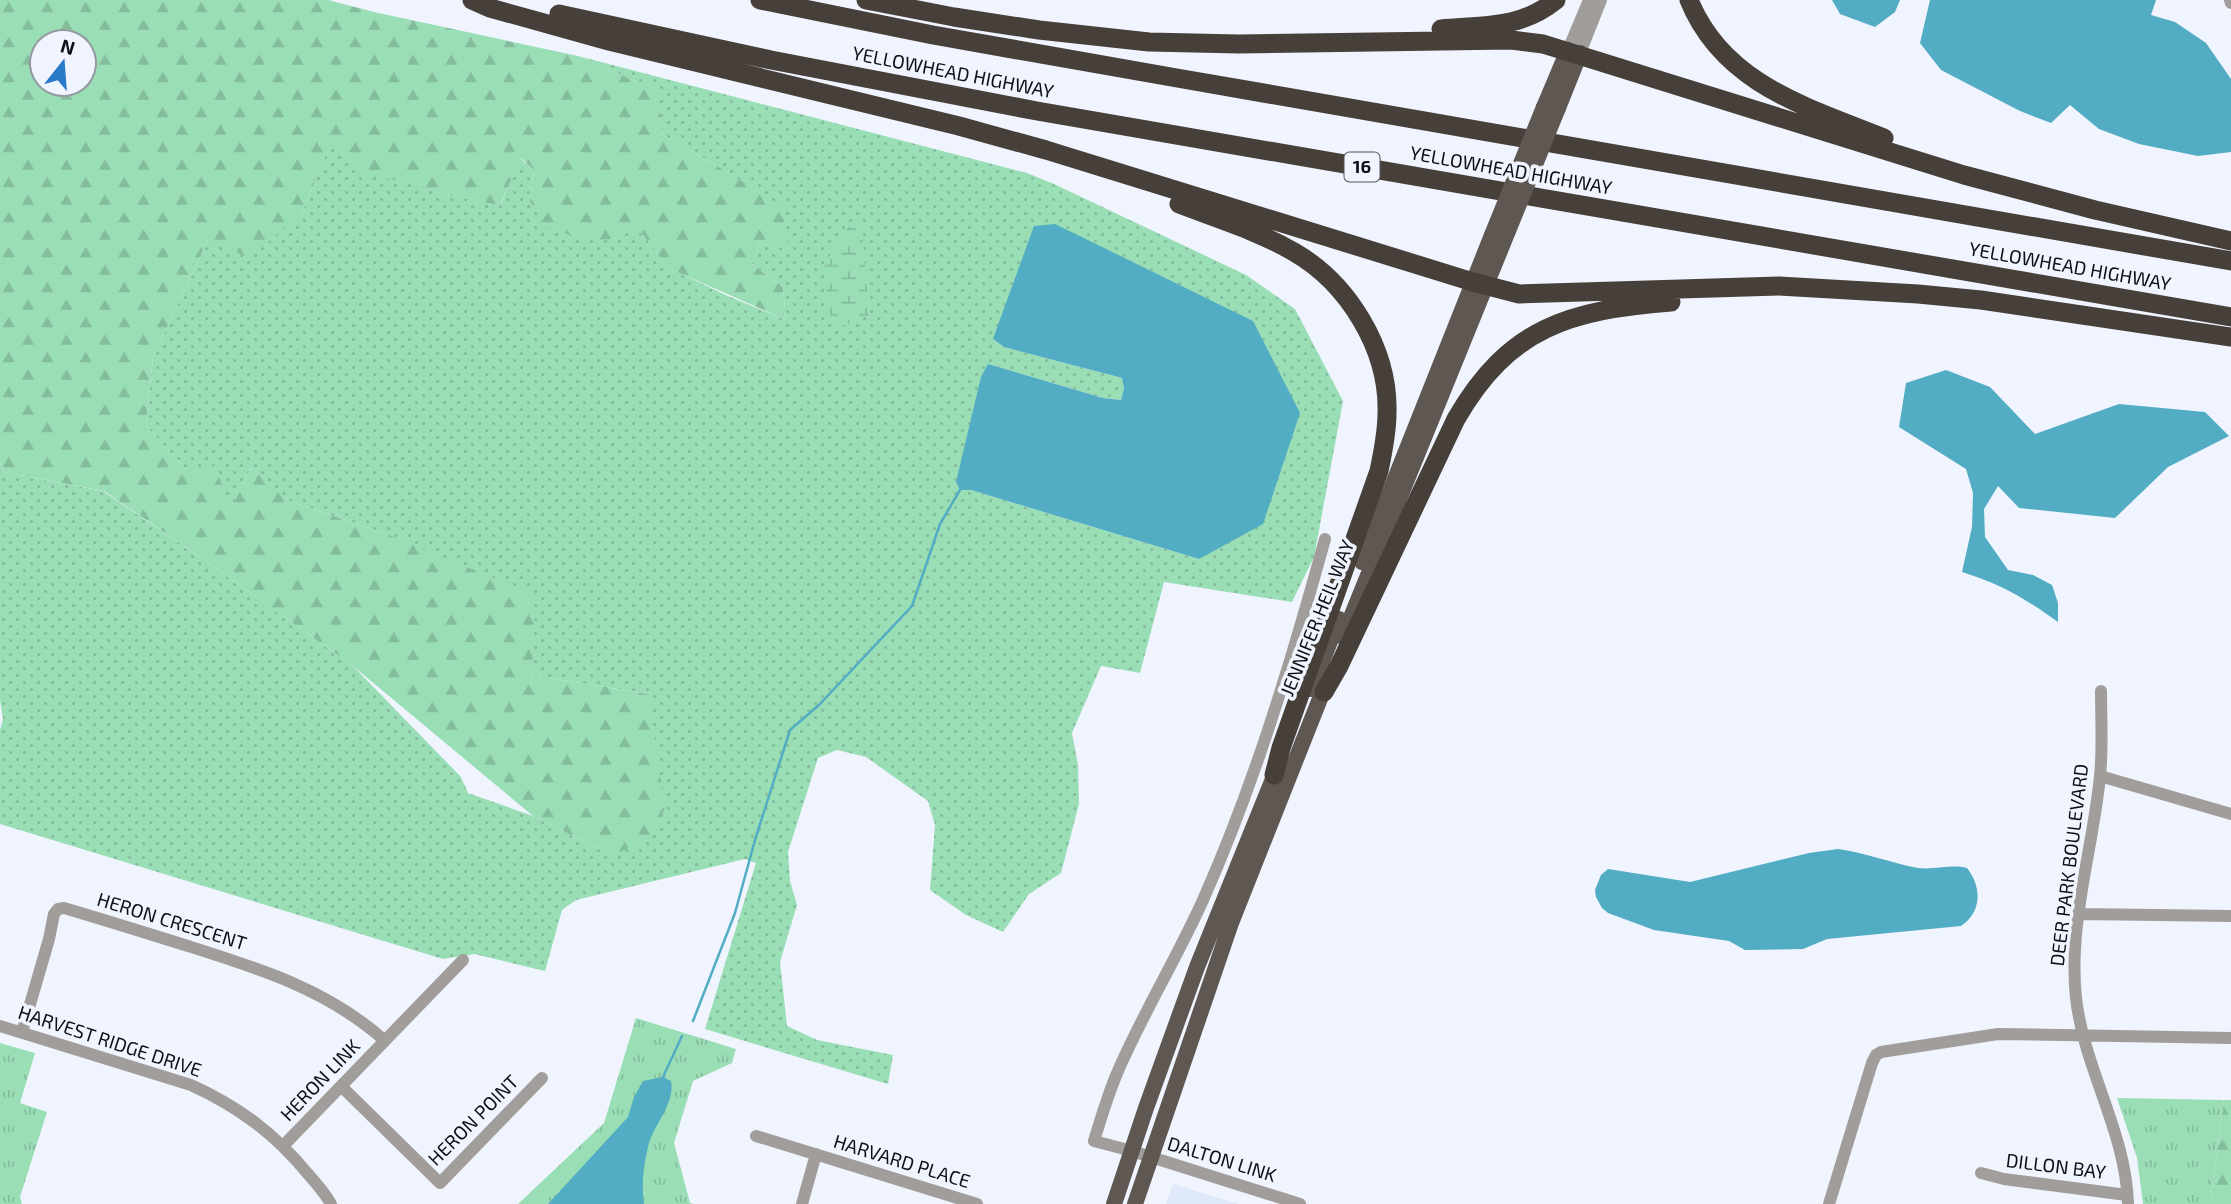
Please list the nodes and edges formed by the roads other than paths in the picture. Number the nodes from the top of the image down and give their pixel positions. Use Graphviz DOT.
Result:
graph roads {
  1 [pos="472,0"];
  2 [pos="497,0"];
  3 [pos="760,0"];
  4 [pos="866,0"];
  5 [pos="1556,0"];
  6 [pos="1589,0"];
  7 [pos="1601,0"];
  8 [pos="1689,0"];
  9 [pos="1289,43"];
  10 [pos="1574,52"];
  11 [pos="1551,107"];
  12 [pos="1086,162"];
  13 [pos="1964,176"];
  14 [pos="2231,241"];
  15 [pos="2231,261"];
  16 [pos="1480,284"];
  17 [pos="1849,289"];
  18 [pos="2231,317"];
  19 [pos="2231,337"];
  20 [pos="1325,538"];
  21 [pos="2101,691"];
  22 [pos="1324,692"];
  23 [pos="1274,775"];
  24 [pos="2100,776"];
  25 [pos="2231,814"];
  26 [pos="2080,914"];
  27 [pos="2231,916"];
  28 [pos="463,960"];
  29 [pos="0,1026"];
  30 [pos="22,1032"];
  31 [pos="2083,1035"];
  32 [pos="2231,1038"];
  33 [pos="385,1041"];
  34 [pos="542,1078"];
  35 [pos="341,1086"];
  36 [pos="756,1136"];
  37 [pos="1094,1142"];
  38 [pos="283,1146"];
  39 [pos="1132,1151"];
  40 [pos="816,1154"];
  41 [pos="1150,1157"];
  42 [pos="1981,1173"];
  43 [pos="2127,1199"];
  44 [pos="331,1204"];
  45 [pos="802,1204"];
  46 [pos="977,1204"];
  47 [pos="1114,1204"];
  48 [pos="1135,1204"];
  49 [pos="1300,1204"];
  50 [pos="1829,1204"];
  1 -- 12 [label="highway"];
  2 -- 18 [label="highway, YELLOWHEAD HIGHWAY / 16"];
  3 -- 15 [label="highway, YELLOWHEAD HIGHWAY"];
  4 -- 9 [label="highway"];
  5 -- 9 [label="highway"];
  6 -- 10 [label="street"];
  7 -- 10 [label="street"];
  8 -- 13 [label="highway"];
  9 -- 10 [label="highway"];
  10 -- 11 [label="main road"];
  10 -- 13 [label="highway"];
  11 -- 16 [label="main road, bridge"];
  11 -- 16 [label="main road, JENNIFER HEIL WAY, bridge"];
  12 -- 16 [label="highway"];
  12 -- 23 [label="highway"];
  13 -- 14 [label="highway"];
  16 -- 17 [label="highway"];
  16 -- 22 [label="main road, JENNIFER HEIL WAY"];
  16 -- 23 [label="main road, JENNIFER HEIL WAY"];
  17 -- 19 [label="highway"];
  17 -- 22 [label="highway"];
  20 -- 37 [label="street, JENNIFER HEIL WAY"];
  21 -- 24 [label="street, DEER PARK BOULEVARD"];
  22 -- 41 [label="main road, JENNIFER HEIL WAY"];
  23 -- 39 [label="main road, JENNIFER HEIL WAY"];
  24 -- 25 [label="street"];
  24 -- 26 [label="street, DEER PARK BOULEVARD"];
  26 -- 27 [label="street"];
  26 -- 31 [label="street, DEER PARK BOULEVARD"];
  28 -- 33 [label="street, HERON LINK"];
  29 -- 30 [label="street, HARVEST RIDGE DRIVE"];
  30 -- 33 [label="street, HERON CRESCENT"];
  30 -- 38 [label="street, HARVEST RIDGE DRIVE"];
  31 -- 32 [label="street"];
  31 -- 43 [label="street, DEER PARK BOULEVARD"];
  31 -- 50 [label="street"];
  33 -- 35 [label="street, HERON LINK"];
  34 -- 35 [label="street, HERON POINT"];
  35 -- 38 [label="street, HERON LINK"];
  36 -- 40 [label="street, HARVARD PLACE"];
  37 -- 39 [label="street, DALTON LINK"];
  38 -- 44 [label="street, HARVEST RIDGE DRIVE"];
  39 -- 41 [label="street, DALTON LINK"];
  39 -- 47 [label="main road, JENNIFER HEIL WAY"];
  40 -- 45 [label="street"];
  40 -- 46 [label="street, HARVARD PLACE"];
  41 -- 48 [label="main road, JENNIFER HEIL WAY"];
  41 -- 49 [label="street, DALTON LINK"];
  42 -- 43 [label="street, DILLON BAY"];
}
